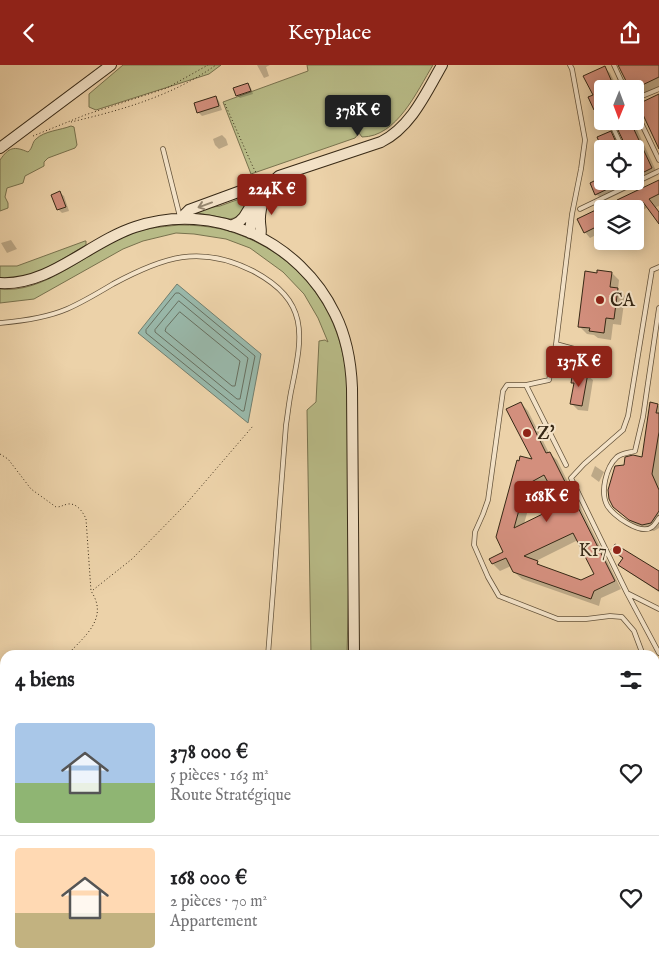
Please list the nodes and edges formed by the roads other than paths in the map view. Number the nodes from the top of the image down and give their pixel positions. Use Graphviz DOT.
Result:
graph roads {
  1 [pos="111,65"];
  2 [pos="442,65"];
  3 [pos="570,65"];
  4 [pos="614,65"];
  5 [pos="621,80"];
  6 [pos="659,89"];
  7 [pos="644,95"];
  8 [pos="644,129"];
  9 [pos="0,148"];
  10 [pos="163,149"];
  11 [pos="659,160"];
  12 [pos="659,171"];
  13 [pos="644,178"];
  14 [pos="266,189"];
  15 [pos="619,190"];
  16 [pos="252,206"];
  17 [pos="580,209"];
  18 [pos="180,219"];
  19 [pos="231,226"];
  20 [pos="255,235"];
  21 [pos="659,267"];
  22 [pos="0,283"];
  23 [pos="659,308"];
  24 [pos="0,323"];
  25 [pos="556,344"];
  26 [pos="604,357"];
  27 [pos="526,385"];
  28 [pos="566,465"];
  29 [pos="659,518"];
  30 [pos="627,593"];
  31 [pos="659,609"];
  32 [pos="268,650"];
  33 [pos="354,650"];
  34 [pos="641,650"];
  35 [pos="657,650"];
  1 -- 9 [label="main road"];
  2 -- 14 [label="main road"];
  3 -- 25 [label="lane"];
  4 -- 5 [label="lane"];
  6 -- 7 [label="lane"];
  8 -- 11 [label="lane"];
  10 -- 18 [label="lane"];
  12 -- 13 [label="lane"];
  14 -- 16 [label="main road"];
  14 -- 18 [label="main road, one-way"];
  14 -- 20 [label="main road"];
  15 -- 17 [label="lane"];
  16 -- 19 [label="main road"];
  16 -- 20 [label="main road"];
  18 -- 19 [label="main road"];
  18 -- 22 [label="main road"];
  19 -- 20 [label="main road"];
  20 -- 33 [label="main road"];
  21 -- 30 [label="lane"];
  23 -- 29 [label="lane"];
  24 -- 32 [label="lane"];
  25 -- 26 [label="lane"];
  25 -- 27 [label="lane"];
  27 -- 28 [label="lane"];
  27 -- 34 [label="lane"];
  30 -- 31 [label="lane"];
  30 -- 35 [label="lane"];
}
